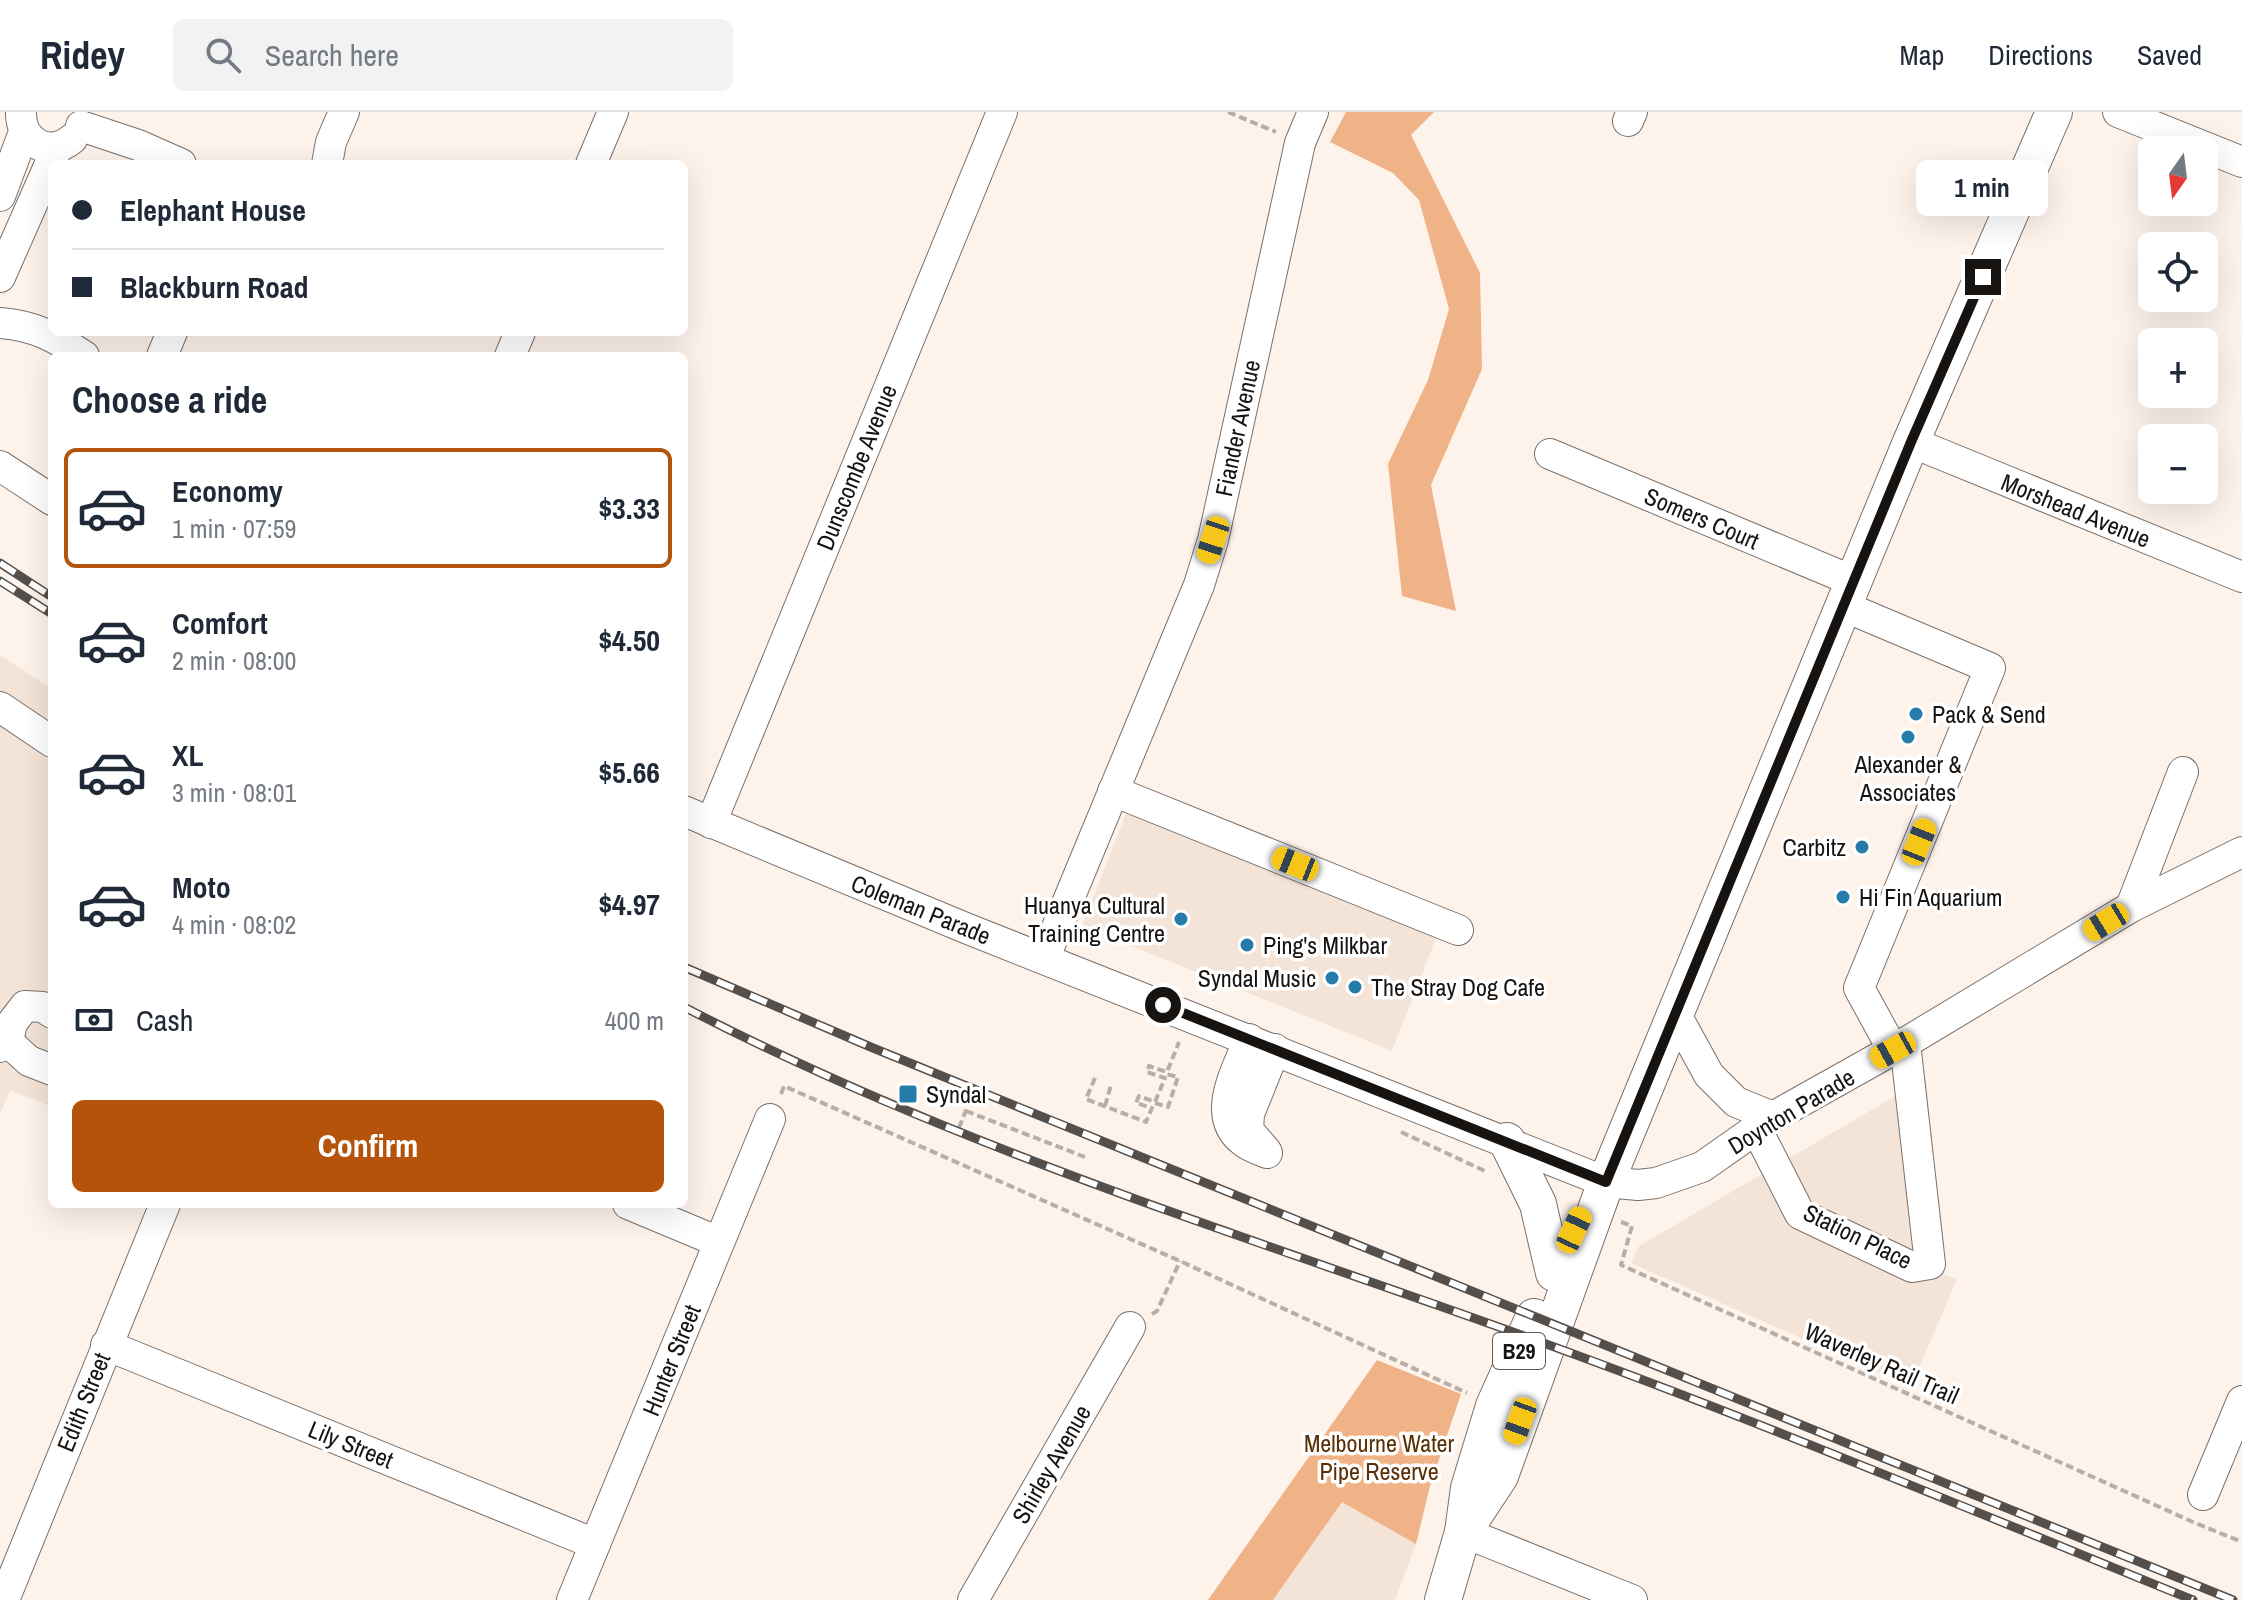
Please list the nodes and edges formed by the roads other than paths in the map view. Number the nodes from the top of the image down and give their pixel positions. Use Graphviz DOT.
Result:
graph roads {
  1 [pos="344,112"];
  2 [pos="613,112"];
  3 [pos="1002,112"];
  4 [pos="1313,112"];
  5 [pos="2054,112"];
  6 [pos="2118,112"];
  7 [pos="81,119"];
  8 [pos="22,122"];
  9 [pos="57,148"];
  10 [pos="52,160"];
  11 [pos="172,160"];
  12 [pos="328,160"];
  13 [pos="593,160"];
  14 [pos="2242,162"];
  15 [pos="48,168"];
  16 [pos="0,196"];
  17 [pos="0,277"];
  18 [pos="0,323"];
  19 [pos="48,333"];
  20 [pos="53,336"];
  21 [pos="78,352"];
  22 [pos="1911,442"];
  23 [pos="1550,454"];
  24 [pos="0,466"];
  25 [pos="48,497"];
  26 [pos="2242,577"];
  27 [pos="1848,594"];
  28 [pos="0,707"];
  29 [pos="48,739"];
  30 [pos="2183,772"];
  31 [pos="1113,791"];
  32 [pos="697,817"];
  33 [pos="2241,855"];
  34 [pos="2131,907"];
  35 [pos="1458,930"];
  36 [pos="1044,959"];
  37 [pos="48,1010"];
  38 [pos="1675,1013"];
  39 [pos="4,1044"];
  40 [pos="1899,1046"];
  41 [pos="48,1068"];
  42 [pos="770,1119"];
  43 [pos="1764,1122"];
  44 [pos="1507,1141"];
  45 [pos="1601,1197"];
  46 [pos="163,1208"];
  47 [pos="638,1208"];
  48 [pos="719,1242"];
  49 [pos="1554,1273"];
  50 [pos="1130,1327"];
  51 [pos="106,1345"];
  52 [pos="2242,1401"];
  53 [pos="2203,1495"];
  54 [pos="1463,1532"];
  55 [pos="595,1544"];
  56 [pos="4,1600"];
  57 [pos="572,1600"];
  58 [pos="973,1600"];
  59 [pos="1443,1600"];
  60 [pos="1632,1600"];
  1 -- 12 [label="street"];
  2 -- 13 [label="street"];
  3 -- 32 [label="street, Dunscombe Avenue"];
  4 -- 31 [label="street, Fiander Avenue"];
  5 -- 22 [label="main road, B29"];
  6 -- 14 [label="street"];
  7 -- 9 [label="street"];
  7 -- 11 [label="street"];
  8 -- 9 [label="street"];
  8 -- 16 [label="street"];
  9 -- 10 [label="street"];
  15 -- 17 [label="street"];
  18 -- 19 [label="street"];
  20 -- 21 [label="street"];
  22 -- 26 [label="street, Morshead Avenue"];
  22 -- 27 [label="main road, B29"];
  23 -- 27 [label="street, Somers Court"];
  24 -- 25 [label="street"];
  27 -- 38 [label="main road, B29"];
  27 -- 40 [label="street, Somers Court"];
  28 -- 29 [label="street"];
  30 -- 34 [label="street"];
  31 -- 35 [label="street"];
  31 -- 36 [label="street, Fiander Avenue"];
  32 -- 36 [label="street, Coleman Parade"];
  33 -- 34 [label="street, Doynton Parade"];
  34 -- 40 [label="street, Doynton Parade"];
  36 -- 44 [label="street, Coleman Parade"];
  37 -- 39 [label="street"];
  38 -- 43 [label="street"];
  38 -- 45 [label="main road, B29"];
  39 -- 41 [label="street"];
  40 -- 43 [label="street, Doynton Parade"];
  40 -- 43 [label="street, Station Place"];
  42 -- 48 [label="street, Hunter Street"];
  43 -- 45 [label="street, Doynton Parade"];
  44 -- 45 [label="street, Coleman Parade"];
  44 -- 49 [label="main road"];
  45 -- 49 [label="main road, B29"];
  45 -- 54 [label="main road, B29"];
  46 -- 51 [label="street, Edith Street"];
  47 -- 48 [label="street"];
  48 -- 55 [label="street, Hunter Street"];
  49 -- 54 [label="main road, B29"];
  50 -- 58 [label="street, Shirley Avenue"];
  51 -- 55 [label="street, Lily Street"];
  51 -- 56 [label="street, Edith Street"];
  52 -- 53 [label="street"];
  54 -- 59 [label="main road, B29"];
  54 -- 60 [label="street"];
  55 -- 57 [label="street, Hunter Street"];
}
